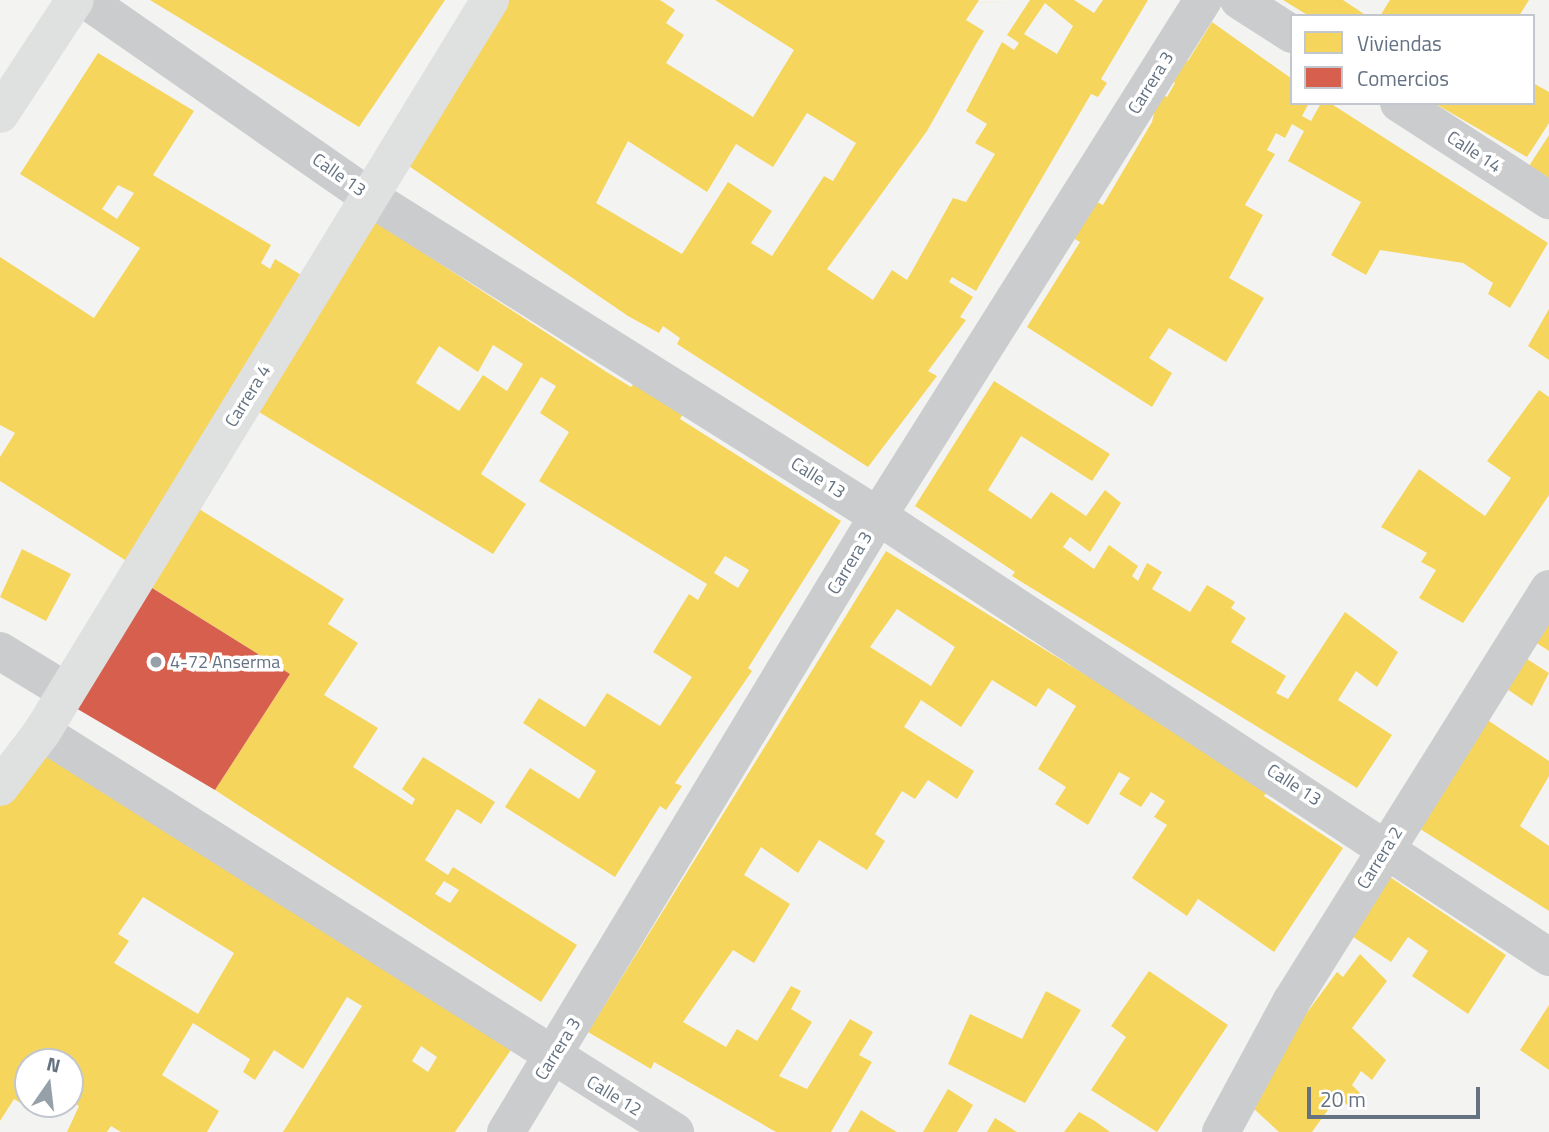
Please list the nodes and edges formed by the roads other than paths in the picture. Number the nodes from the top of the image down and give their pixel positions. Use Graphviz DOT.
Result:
graph roads {
  1 [pos="75,0"];
  2 [pos="86,0"];
  3 [pos="490,0"];
  4 [pos="1203,0"];
  5 [pos="1239,0"];
  6 [pos="1290,33"];
  7 [pos="1402,105"];
  8 [pos="0,114"];
  9 [pos="371,198"];
  10 [pos="1549,200"];
  11 [pos="878,516"];
  12 [pos="1549,589"];
  13 [pos="0,651"];
  14 [pos="64,690"];
  15 [pos="42,732"];
  16 [pos="0,787"];
  17 [pos="1388,845"];
  18 [pos="1549,957"];
  19 [pos="553,1059"];
  20 [pos="506,1132"];
  21 [pos="675,1132"];
  22 [pos="1221,1132"];
  1 -- 8 [label="street"];
  2 -- 9 [label="street, Calle 13"];
  3 -- 9 [label="street, Carrera 4"];
  4 -- 11 [label="street, Carrera 3"];
  5 -- 6 [label="street"];
  7 -- 10 [label="street, Calle 14"];
  9 -- 11 [label="street, Calle 13"];
  9 -- 14 [label="street, Carrera 4"];
  11 -- 17 [label="street, Calle 13"];
  11 -- 19 [label="street, Carrera 3"];
  12 -- 17 [label="street, Carrera 2"];
  13 -- 14 [label="street"];
  14 -- 15 [label="street, Carrera 4"];
  15 -- 16 [label="street, Carrera 4"];
  15 -- 19 [label="street, Calle 12"];
  17 -- 18 [label="street, Calle 13"];
  17 -- 22 [label="street, Carrera 2"];
  19 -- 20 [label="street, Carrera 3"];
  19 -- 21 [label="street, Calle 12"];
}
